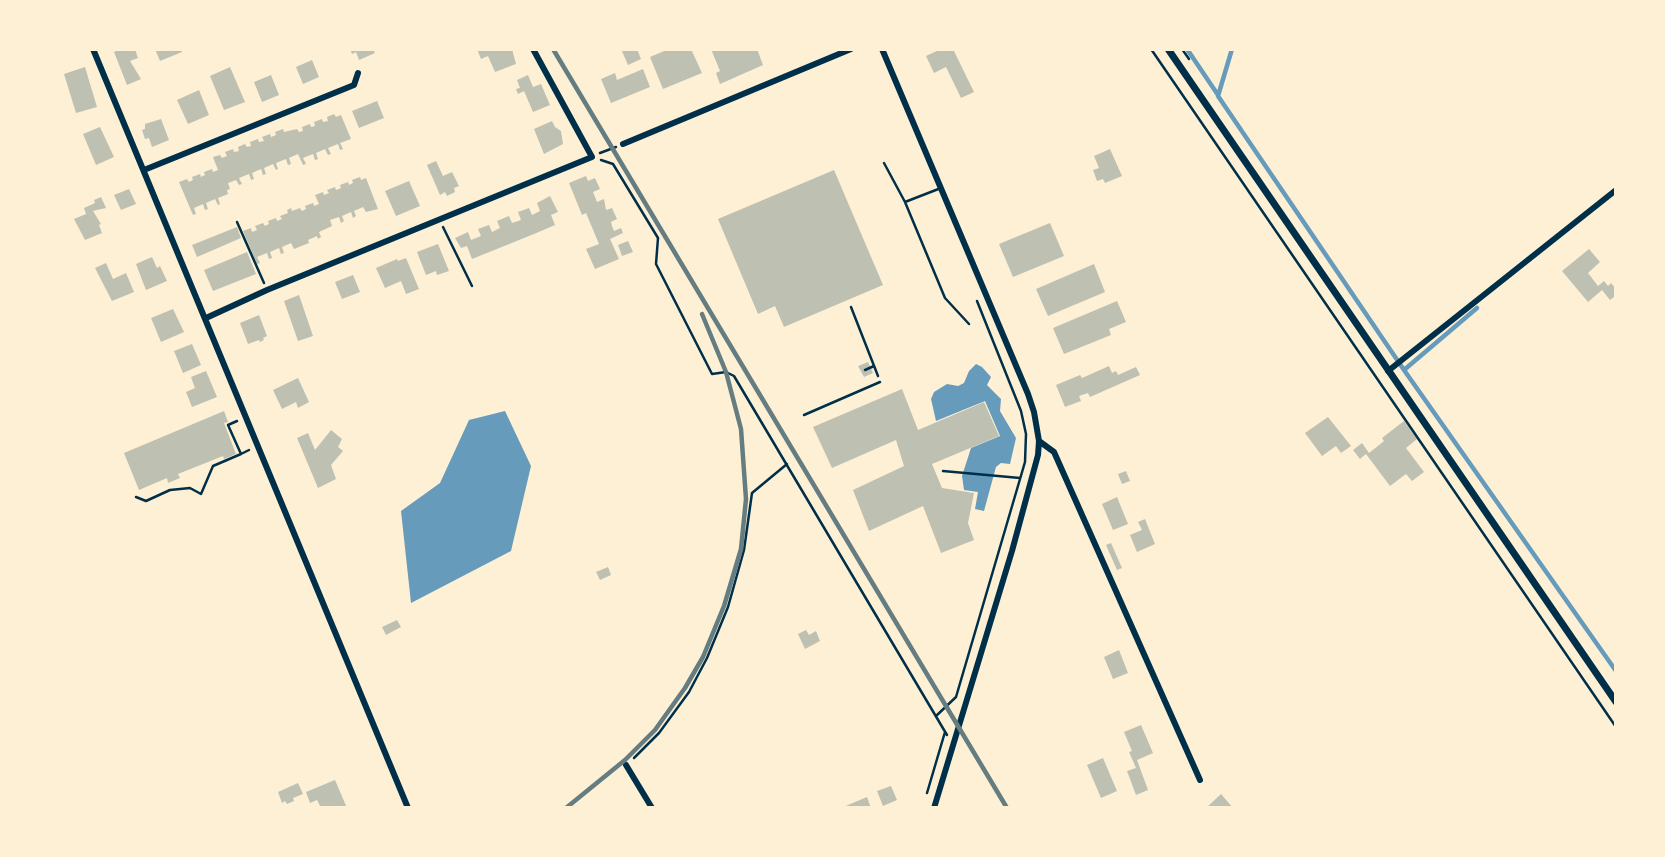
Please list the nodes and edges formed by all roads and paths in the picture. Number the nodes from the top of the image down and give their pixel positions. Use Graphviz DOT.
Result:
graph roads {
  1 [pos="93,49"];
  2 [pos="533,49"];
  3 [pos="851,49"];
  4 [pos="881,49"];
  5 [pos="1151,49"];
  6 [pos="1168,49"];
  7 [pos="358,73"];
  8 [pos="622,144"];
  9 [pos="592,157"];
  10 [pos="884,163"];
  11 [pos="144,170"];
  12 [pos="941,188"];
  13 [pos="1616,190"];
  14 [pos="905,202"];
  15 [pos="237,222"];
  16 [pos="444,231"];
  17 [pos="472,286"];
  18 [pos="267,290"];
  19 [pos="974,294"];
  20 [pos="851,307"];
  21 [pos="206,318"];
  22 [pos="969,324"];
  23 [pos="874,366"];
  24 [pos="865,370"];
  25 [pos="1388,370"];
  26 [pos="880,382"];
  27 [pos="804,415"];
  28 [pos="246,417"];
  29 [pos="1039,441"];
  30 [pos="258,446"];
  31 [pos="241,454"];
  32 [pos="787,464"];
  33 [pos="943,471"];
  34 [pos="1020,478"];
  35 [pos="135,497"];
  36 [pos="1616,702"];
  37 [pos="936,716"];
  38 [pos="1616,727"];
  39 [pos="626,765"];
  40 [pos="1200,780"];
  41 [pos="926,797"];
  42 [pos="408,808"];
  43 [pos="652,808"];
  44 [pos="934,808"];
  1 -- 11 [label="street"];
  2 -- 9 [label="street"];
  3 -- 8 [label="street"];
  4 -- 12 [label="street"];
  5 -- 38 [label="path"];
  6 -- 25 [label="street"];
  7 -- 11 [label="street"];
  9 -- 18 [label="street"];
  9 -- 32 [label="path"];
  10 -- 14 [label="lane"];
  11 -- 21 [label="street"];
  12 -- 14 [label="lane"];
  12 -- 29 [label="street"];
  13 -- 25 [label="street"];
  14 -- 22 [label="lane"];
  15 -- 18 [label="path"];
  16 -- 17 [label="path"];
  18 -- 21 [label="street"];
  19 -- 34 [label="path"];
  20 -- 23 [label="path"];
  21 -- 28 [label="street"];
  23 -- 24 [label="path"];
  23 -- 26 [label="path"];
  25 -- 36 [label="street"];
  26 -- 27 [label="lane"];
  28 -- 30 [label="street"];
  28 -- 31 [label="path"];
  29 -- 40 [label="street"];
  29 -- 44 [label="street"];
  30 -- 31 [label="path"];
  30 -- 42 [label="street"];
  31 -- 35 [label="path"];
  32 -- 37 [label="path"];
  32 -- 39 [label="path"];
  33 -- 34 [label="path"];
  34 -- 37 [label="path"];
  37 -- 41 [label="path"];
  39 -- 43 [label="street"];
}
